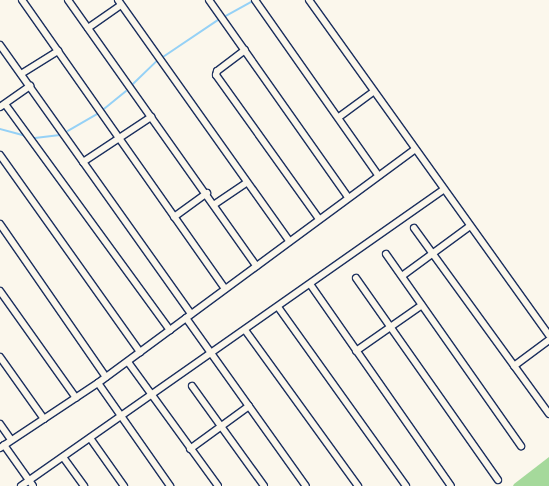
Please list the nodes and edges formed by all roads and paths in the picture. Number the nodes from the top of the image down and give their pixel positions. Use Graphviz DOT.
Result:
graph roads {
  1 [pos="22,0"];
  2 [pos="68,0"];
  3 [pos="209,0"];
  4 [pos="255,0"];
  5 [pos="309,0"];
  6 [pos="119,2"];
  7 [pos="88,28"];
  8 [pos="0,45"];
  9 [pos="245,50"];
  10 [pos="58,51"];
  11 [pos="21,74"];
  12 [pos="30,86"];
  13 [pos="373,92"];
  14 [pos="2,106"];
  15 [pos="151,117"];
  16 [pos="339,117"];
  17 [pos="120,139"];
  18 [pos="414,150"];
  19 [pos="0,155"];
  20 [pos="83,162"];
  21 [pos="378,175"];
  22 [pos="246,183"];
  23 [pos="443,190"];
  24 [pos="207,193"];
  25 [pos="348,197"];
  26 [pos="215,204"];
  27 [pos="174,217"];
  28 [pos="319,219"];
  29 [pos="0,224"];
  30 [pos="470,226"];
  31 [pos="414,228"];
  32 [pos="289,241"];
  33 [pos="386,254"];
  34 [pos="433,254"];
  35 [pos="256,266"];
  36 [pos="402,276"];
  37 [pos="356,278"];
  38 [pos="310,284"];
  39 [pos="225,289"];
  40 [pos="0,291"];
  41 [pos="422,305"];
  42 [pos="278,307"];
  43 [pos="188,316"];
  44 [pos="390,327"];
  45 [pos="170,330"];
  46 [pos="245,330"];
  47 [pos="549,335"];
  48 [pos="549,340"];
  49 [pos="356,351"];
  50 [pos="140,352"];
  51 [pos="211,354"];
  52 [pos="0,357"];
  53 [pos="128,362"];
  54 [pos="514,366"];
  55 [pos="106,377"];
  56 [pos="98,383"];
  57 [pos="192,386"];
  58 [pos="152,396"];
  59 [pos="76,398"];
  60 [pos="249,406"];
  61 [pos="549,414"];
  62 [pos="121,416"];
  63 [pos="44,419"];
  64 [pos="0,424"];
  65 [pos="221,426"];
  66 [pos="90,438"];
  67 [pos="11,440"];
  68 [pos="2,446"];
  69 [pos="521,446"];
  70 [pos="190,449"];
  71 [pos="63,457"];
  72 [pos="498,480"];
  73 [pos="31,483"];
  74 [pos="21,486"];
  75 [pos="84,486"];
  76 [pos="124,486"];
  77 [pos="170,486"];
  78 [pos="218,486"];
  79 [pos="264,486"];
  80 [pos="306,486"];
  81 [pos="358,486"];
  82 [pos="406,486"];
  83 [pos="451,486"];
  1 -- 10 [label="street"];
  2 -- 7 [label="street"];
  3 -- 9 [label="street"];
  4 -- 16 [label="street"];
  5 -- 13 [label="street"];
  6 -- 7 [label="street"];
  6 -- 22 [label="street"];
  7 -- 15 [label="street"];
  8 -- 11 [label="street"];
  9 -- 25 [label="street"];
  9 -- 28 [label="street"];
  10 -- 11 [label="street"];
  10 -- 17 [label="street"];
  11 -- 12 [label="street"];
  12 -- 14 [label="street"];
  12 -- 20 [label="street"];
  13 -- 16 [label="street"];
  13 -- 18 [label="street"];
  14 -- 45 [label="street"];
  15 -- 17 [label="street"];
  15 -- 24 [label="street"];
  16 -- 21 [label="street"];
  17 -- 20 [label="street"];
  17 -- 27 [label="street"];
  18 -- 21 [label="street"];
  18 -- 23 [label="street"];
  19 -- 50 [label="street"];
  20 -- 43 [label="street"];
  21 -- 25 [label="street"];
  22 -- 26 [label="street"];
  22 -- 32 [label="street"];
  23 -- 30 [label="street"];
  23 -- 38 [label="street"];
  24 -- 26 [label="street"];
  24 -- 27 [label="street"];
  25 -- 28 [label="street"];
  26 -- 35 [label="street"];
  27 -- 39 [label="street"];
  28 -- 32 [label="street"];
  29 -- 55 [label="street"];
  30 -- 34 [label="street"];
  30 -- 47 [label="street"];
  31 -- 34 [label="street"];
  32 -- 35 [label="street"];
  33 -- 36 [label="street"];
  34 -- 36 [label="street"];
  34 -- 54 [label="street"];
  35 -- 39 [label="street"];
  36 -- 41 [label="street"];
  37 -- 44 [label="street"];
  38 -- 42 [label="street"];
  38 -- 49 [label="street"];
  39 -- 43 [label="street"];
  40 -- 59 [label="street"];
  41 -- 44 [label="street"];
  41 -- 69 [label="street"];
  42 -- 46 [label="street"];
  42 -- 82 [label="street"];
  43 -- 45 [label="street"];
  43 -- 51 [label="street"];
  44 -- 49 [label="street"];
  44 -- 72 [label="street"];
  45 -- 50 [label="street"];
  46 -- 51 [label="street"];
  46 -- 81 [label="street"];
  48 -- 54 [label="street"];
  49 -- 83 [label="street"];
  50 -- 53 [label="street"];
  51 -- 58 [label="street"];
  51 -- 60 [label="street"];
  52 -- 63 [label="street"];
  53 -- 55 [label="street"];
  53 -- 58 [label="street"];
  54 -- 61 [label="street"];
  55 -- 56 [label="street"];
  56 -- 59 [label="street"];
  56 -- 62 [label="street"];
  57 -- 65 [label="street"];
  58 -- 62 [label="street"];
  58 -- 70 [label="street"];
  59 -- 63 [label="street"];
  60 -- 65 [label="street"];
  60 -- 80 [label="street"];
  62 -- 66 [label="street"];
  62 -- 77 [label="street"];
  63 -- 67 [label="street"];
  64 -- 67 [label="street"];
  65 -- 70 [label="street"];
  65 -- 79 [label="street"];
  66 -- 71 [label="street"];
  66 -- 76 [label="street"];
  67 -- 68 [label="street"];
  68 -- 73 [label="street"];
  70 -- 78 [label="street"];
  71 -- 73 [label="street"];
  71 -- 75 [label="street"];
  73 -- 74 [label="street"];
}
